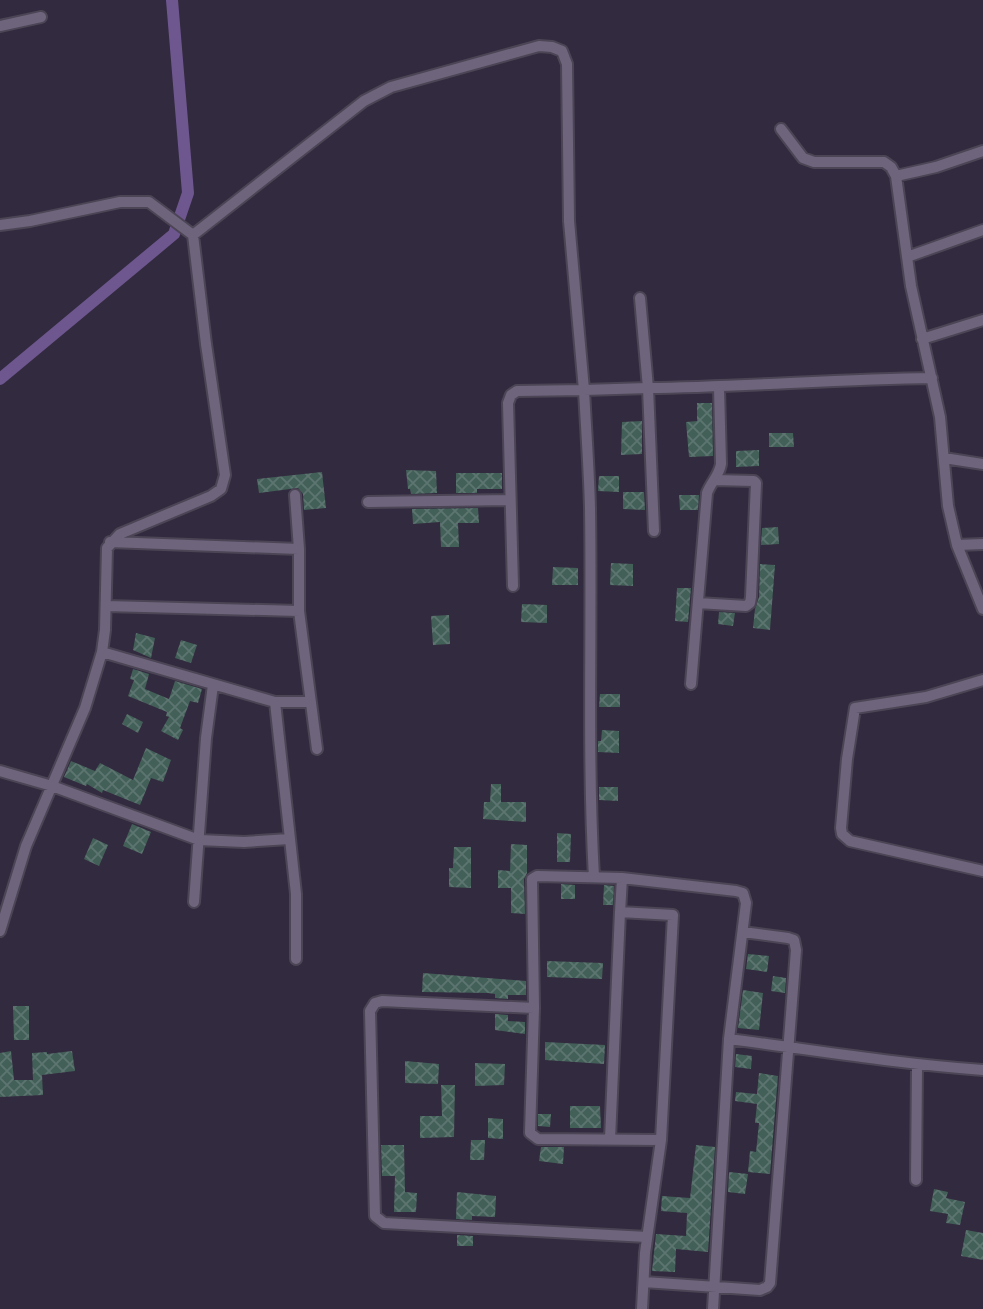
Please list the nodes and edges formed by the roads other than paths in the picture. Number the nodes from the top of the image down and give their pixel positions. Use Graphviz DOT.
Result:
graph roads {
  1 [pos="41,17"];
  2 [pos="0,26"];
  3 [pos="781,129"];
  4 [pos="983,151"];
  5 [pos="896,176"];
  6 [pos="0,225"];
  7 [pos="983,230"];
  8 [pos="190,232"];
  9 [pos="907,257"];
  10 [pos="640,298"];
  11 [pos="983,320"];
  12 [pos="922,339"];
  13 [pos="932,378"];
  14 [pos="648,388"];
  15 [pos="719,388"];
  16 [pos="584,390"];
  17 [pos="944,458"];
  18 [pos="983,464"];
  19 [pos="715,480"];
  20 [pos="295,495"];
  21 [pos="510,500"];
  22 [pos="368,502"];
  23 [pos="654,531"];
  24 [pos="110,542"];
  25 [pos="983,544"];
  26 [pos="957,545"];
  27 [pos="299,549"];
  28 [pos="513,586"];
  29 [pos="698,603"];
  30 [pos="106,606"];
  31 [pos="983,609"];
  32 [pos="299,611"];
  33 [pos="102,652"];
  34 [pos="983,680"];
  35 [pos="691,684"];
  36 [pos="213,685"];
  37 [pos="275,702"];
  38 [pos="310,702"];
  39 [pos="317,749"];
  40 [pos="0,771"];
  41 [pos="52,786"];
  42 [pos="289,839"];
  43 [pos="199,840"];
  44 [pos="983,871"];
  45 [pos="594,877"];
  46 [pos="622,878"];
  47 [pos="194,902"];
  48 [pos="620,912"];
  49 [pos="0,931"];
  50 [pos="743,932"];
  51 [pos="296,959"];
  52 [pos="534,1008"];
  53 [pos="729,1039"];
  54 [pos="788,1047"];
  55 [pos="917,1066"];
  56 [pos="983,1070"];
  57 [pos="610,1139"];
  58 [pos="661,1140"];
  59 [pos="916,1180"];
  60 [pos="647,1237"];
  61 [pos="644,1282"];
  62 [pos="714,1288"];
  63 [pos="642,1309"];
  64 [pos="713,1309"];
  1 -- 2 [label="street"];
  3 -- 5 [label="street"];
  4 -- 5 [label="street"];
  5 -- 9 [label="street"];
  6 -- 8 [label="street"];
  7 -- 9 [label="street"];
  8 -- 16 [label="street"];
  8 -- 24 [label="street"];
  9 -- 12 [label="street"];
  10 -- 14 [label="street"];
  11 -- 12 [label="street"];
  12 -- 13 [label="street"];
  13 -- 15 [label="street"];
  13 -- 17 [label="street"];
  14 -- 15 [label="street"];
  14 -- 16 [label="street"];
  14 -- 23 [label="street"];
  15 -- 19 [label="street"];
  16 -- 21 [label="street"];
  16 -- 45 [label="street"];
  17 -- 18 [label="street"];
  17 -- 26 [label="street"];
  19 -- 29 [label="street"];
  19 -- 29 [label="street"];
  20 -- 27 [label="street"];
  21 -- 22 [label="street"];
  21 -- 28 [label="street"];
  24 -- 27 [label="street"];
  24 -- 30 [label="street"];
  25 -- 26 [label="street"];
  26 -- 31 [label="street"];
  27 -- 32 [label="street"];
  29 -- 35 [label="street"];
  30 -- 32 [label="street"];
  30 -- 33 [label="street"];
  32 -- 38 [label="street"];
  33 -- 36 [label="street"];
  33 -- 41 [label="street"];
  34 -- 44 [label="street"];
  36 -- 37 [label="street"];
  36 -- 43 [label="street"];
  37 -- 38 [label="street"];
  37 -- 42 [label="street"];
  38 -- 39 [label="street"];
  40 -- 41 [label="street"];
  41 -- 43 [label="street"];
  41 -- 49 [label="street"];
  42 -- 43 [label="street"];
  42 -- 51 [label="street"];
  43 -- 47 [label="street"];
  45 -- 46 [label="street"];
  45 -- 52 [label="street"];
  46 -- 48 [label="street"];
  46 -- 50 [label="street"];
  48 -- 57 [label="street"];
  48 -- 58 [label="street"];
  50 -- 53 [label="street"];
  50 -- 54 [label="street"];
  52 -- 57 [label="street"];
  52 -- 60 [label="street"];
  53 -- 54 [label="street"];
  53 -- 62 [label="street"];
  54 -- 55 [label="street"];
  54 -- 62 [label="street"];
  55 -- 56 [label="street"];
  55 -- 59 [label="street"];
  57 -- 58 [label="street"];
  58 -- 60 [label="street"];
  60 -- 61 [label="street"];
  61 -- 62 [label="street"];
  61 -- 63 [label="street"];
  62 -- 64 [label="street"];
}
